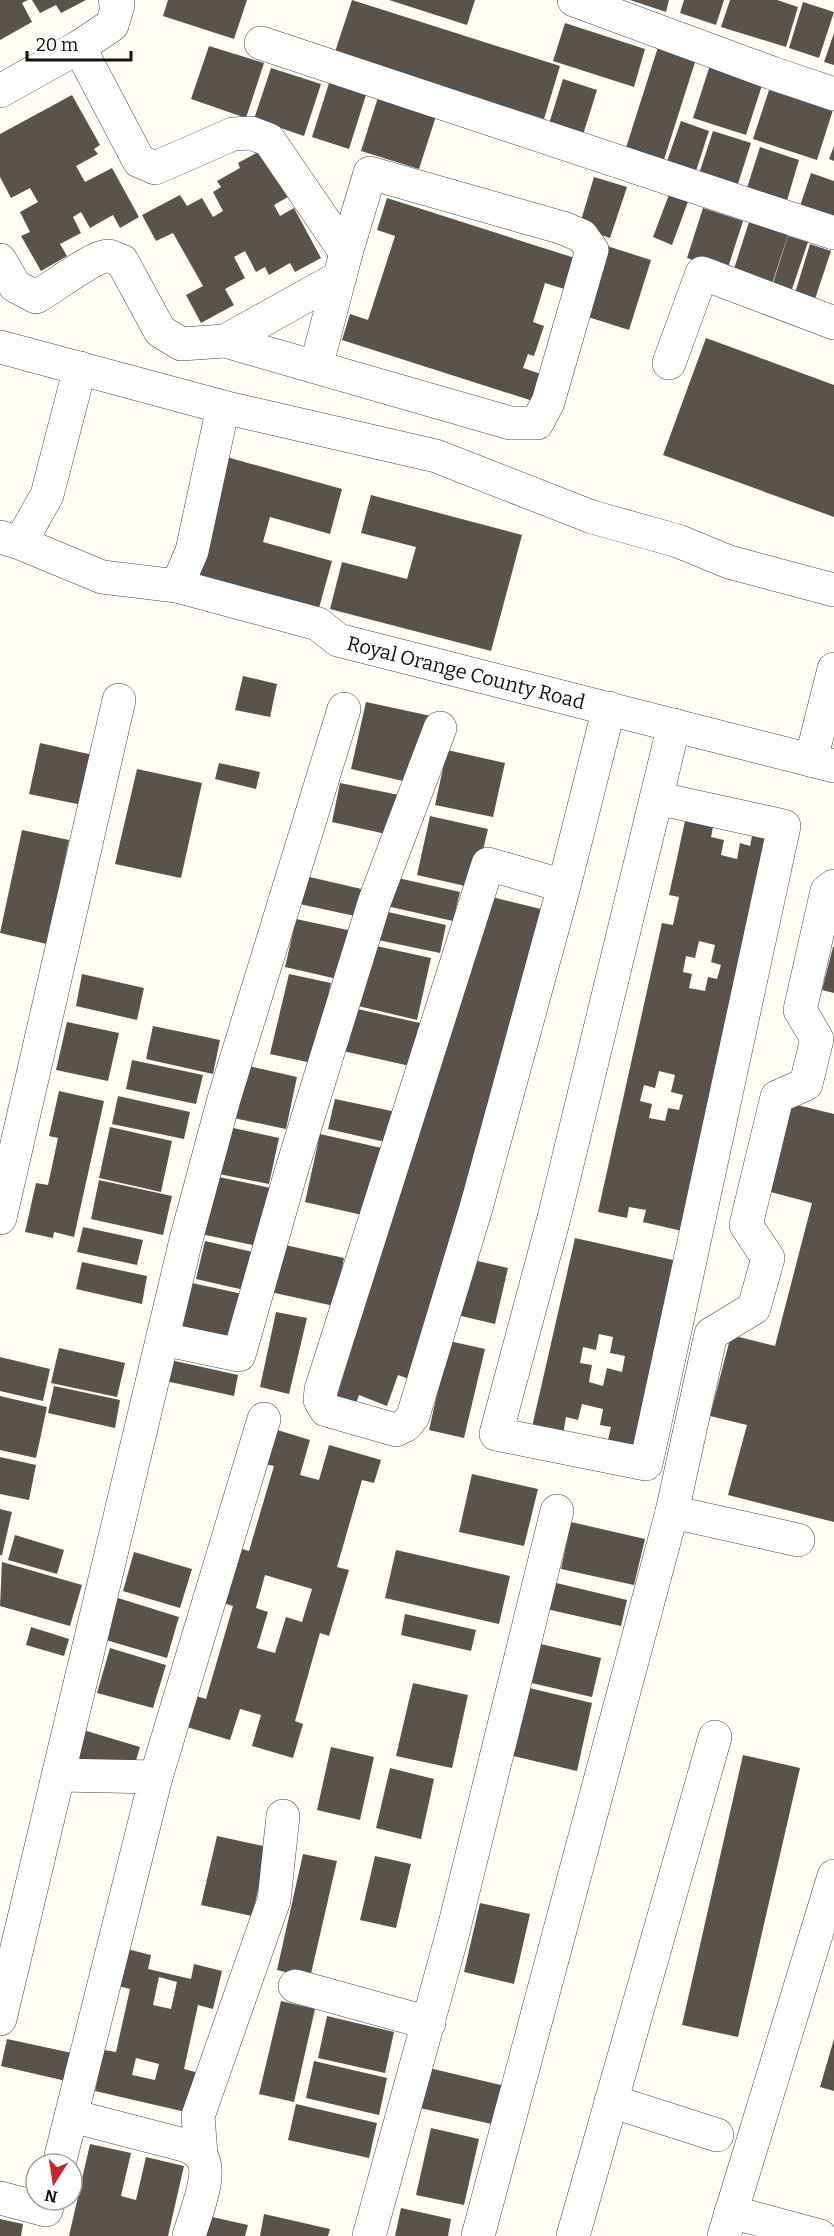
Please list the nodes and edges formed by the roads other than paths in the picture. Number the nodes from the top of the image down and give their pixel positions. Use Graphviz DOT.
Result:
graph roads {
  1 [pos="115,0"];
  2 [pos="574,0"];
  3 [pos="261,43"];
  4 [pos="79,47"];
  5 [pos="0,91"];
  6 [pos="834,94"];
  7 [pos="834,233"];
  8 [pos="0,260"];
  9 [pos="343,265"];
  10 [pos="834,323"];
  11 [pos="225,341"];
  12 [pos="0,347"];
  13 [pos="669,363"];
  14 [pos="316,367"];
  15 [pos="80,368"];
  16 [pos="223,407"];
  17 [pos="10,540"];
  18 [pos="177,586"];
  19 [pos="834,590"];
  20 [pos="834,669"];
  21 [pos="119,700"];
  22 [pos="609,708"];
  23 [pos="344,709"];
  24 [pos="674,725"];
  25 [pos="440,728"];
  26 [pos="822,763"];
  27 [pos="656,798"];
  28 [pos="564,886"];
  29 [pos="834,886"];
  30 [pos="0,1218"];
  31 [pos="163,1339"];
  32 [pos="264,1419"];
  33 [pos="557,1511"];
  34 [pos="672,1512"];
  35 [pos="798,1540"];
  36 [pos="715,1737"];
  37 [pos="59,1775"];
  38 [pos="156,1777"];
  39 [pos="283,1816"];
  40 [pos="834,1876"];
  41 [pos="295,1986"];
  42 [pos="0,2019"];
  43 [pos="429,2023"];
  44 [pos="611,2101"];
  45 [pos="72,2116"];
  46 [pos="717,2135"];
  47 [pos="62,2152"];
  48 [pos="201,2156"];
  49 [pos="0,2198"];
  50 [pos="45,2215"];
  51 [pos="728,2224"];
  52 [pos="189,2236"];
  53 [pos="369,2236"];
  54 [pos="478,2236"];
  55 [pos="573,2236"];
  56 [pos="820,2236"];
  1 -- 4 [label="street"];
  2 -- 6 [label="street"];
  3 -- 7 [label="street"];
  4 -- 5 [label="street"];
  4 -- 9 [label="street"];
  8 -- 11 [label="street"];
  9 -- 11 [label="street"];
  9 -- 14 [label="street"];
  9 -- 14 [label="street"];
  10 -- 13 [label="street"];
  11 -- 14 [label="street"];
  12 -- 15 [label="street"];
  15 -- 16 [label="street"];
  15 -- 17 [label="street"];
  16 -- 18 [label="street"];
  16 -- 19 [label="street"];
  17 -- 18 [label="street, Royal Orange County Road"];
  18 -- 22 [label="street, Royal Orange County Road"];
  20 -- 26 [label="street"];
  21 -- 30 [label="street"];
  22 -- 24 [label="street, Royal Orange County Road"];
  22 -- 28 [label="street"];
  23 -- 31 [label="street"];
  24 -- 26 [label="street, Royal Orange County Road"];
  24 -- 27 [label="street"];
  25 -- 31 [label="street"];
  27 -- 27 [label="street"];
  28 -- 28 [label="street"];
  29 -- 34 [label="street"];
  31 -- 37 [label="street"];
  32 -- 38 [label="street"];
  33 -- 43 [label="street"];
  34 -- 35 [label="street"];
  34 -- 54 [label="street"];
  36 -- 44 [label="street"];
  37 -- 38 [label="street"];
  37 -- 42 [label="street"];
  38 -- 45 [label="street"];
  39 -- 48 [label="street"];
  40 -- 51 [label="street"];
  41 -- 43 [label="street"];
  43 -- 53 [label="street"];
  44 -- 46 [label="street"];
  44 -- 55 [label="street"];
  45 -- 47 [label="street"];
  45 -- 48 [label="street"];
  48 -- 52 [label="street"];
  49 -- 50 [label="street"];
  51 -- 56 [label="street"];
}
